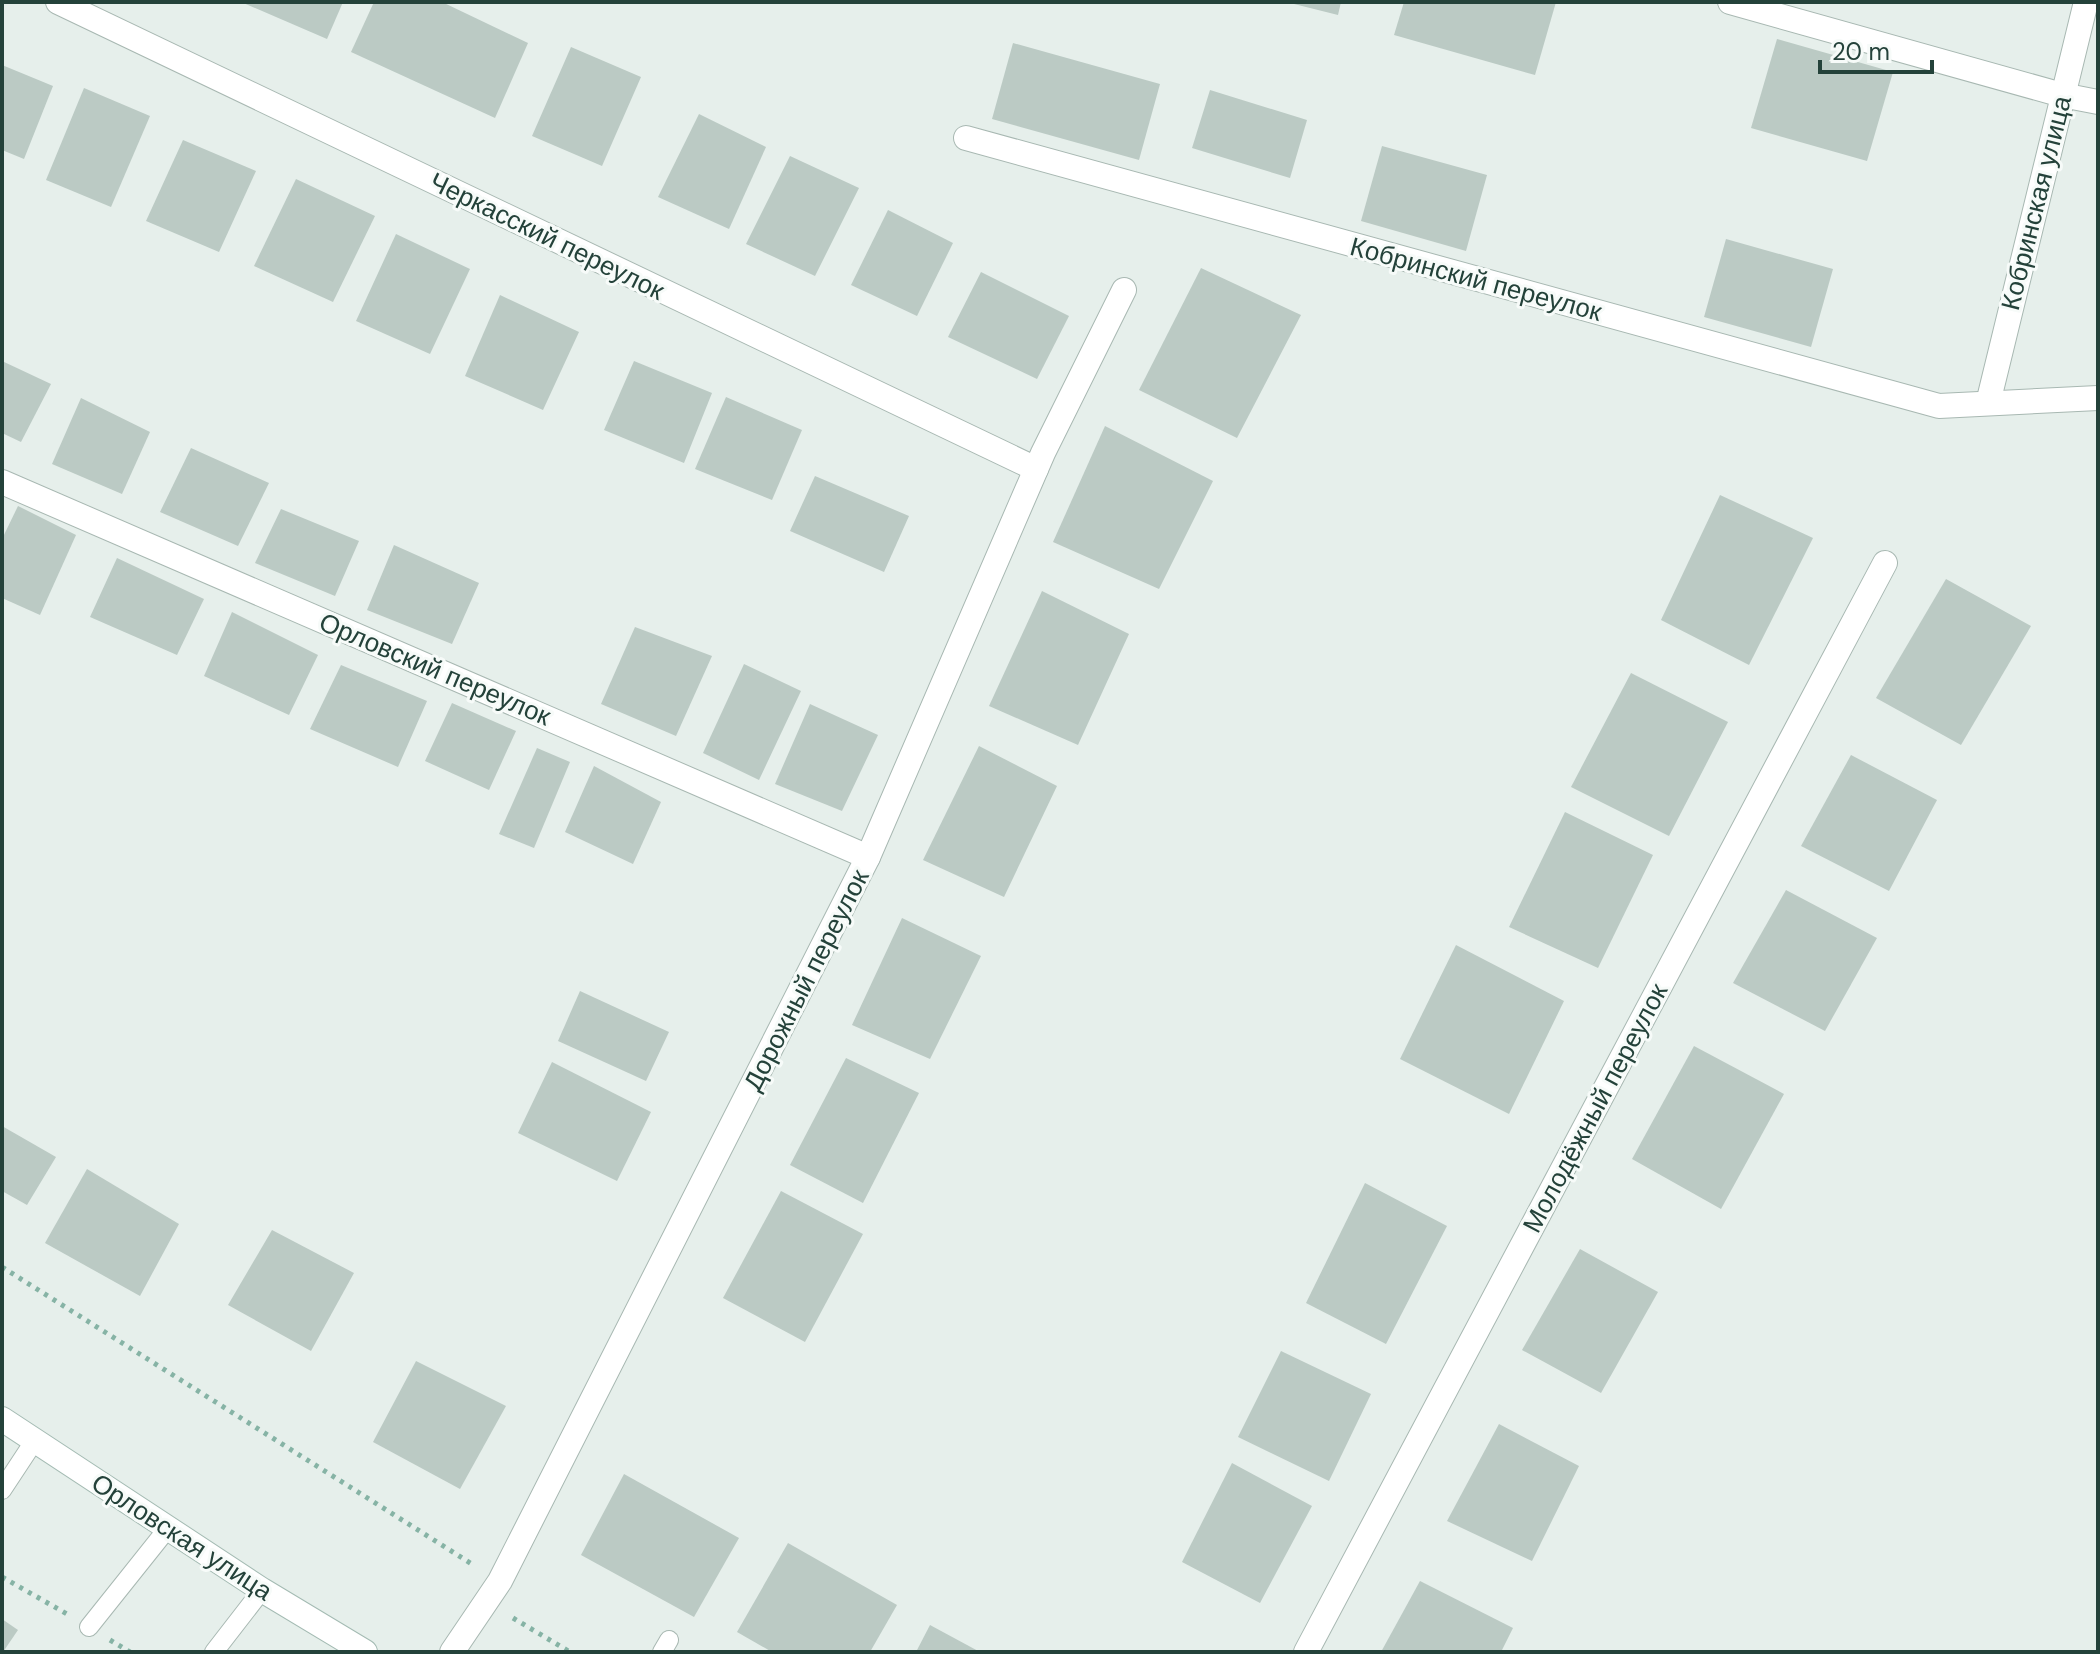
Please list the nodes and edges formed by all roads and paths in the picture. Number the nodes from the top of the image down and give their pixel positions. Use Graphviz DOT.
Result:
graph roads {
  1 [pos="58,2"];
  2 [pos="1730,2"];
  3 [pos="2086,2"];
  4 [pos="2062,95"];
  5 [pos="2098,102"];
  6 [pos="966,138"];
  7 [pos="1124,290"];
  8 [pos="2098,398"];
  9 [pos="1988,403"];
  10 [pos="1036,469"];
  11 [pos="2,482"];
  12 [pos="1885,563"];
  13 [pos="868,857"];
  14 [pos="2,1267"];
  15 [pos="2,1419"];
  16 [pos="35,1440"];
  17 [pos="2,1490"];
  18 [pos="168,1528"];
  19 [pos="262,1590"];
  20 [pos="492,1591"];
  21 [pos="89,1627"];
  22 [pos="362,1651"];
  23 [pos="214,1652"];
  24 [pos="452,1652"];
  25 [pos="570,1652"];
  26 [pos="1306,1652"];
  1 -- 10 [label="street, Черкасский переулок"];
  2 -- 4 [label="street"];
  3 -- 4 [label="street, Кобринская улица"];
  4 -- 5 [label="street"];
  4 -- 9 [label="street, Кобринская улица"];
  6 -- 9 [label="street, Кобринский переулок"];
  7 -- 10 [label="street, Дорожный переулок"];
  8 -- 9 [label="street, Кобринский переулок"];
  10 -- 13 [label="street, Дорожный переулок"];
  11 -- 13 [label="street, Орловский переулок"];
  12 -- 26 [label="street, Молодёжный переулок"];
  13 -- 20 [label="street, Дорожный переулок"];
  14 -- 20 [label="path"];
  15 -- 16 [label="street, Орловская улица"];
  16 -- 17 [label="lane"];
  16 -- 18 [label="street, Орловская улица"];
  18 -- 19 [label="street, Орловская улица"];
  18 -- 21 [label="lane"];
  19 -- 22 [label="street, Орловская улица"];
  19 -- 23 [label="lane"];
  20 -- 24 [label="street, Дорожный переулок"];
  20 -- 25 [label="path"];
}
